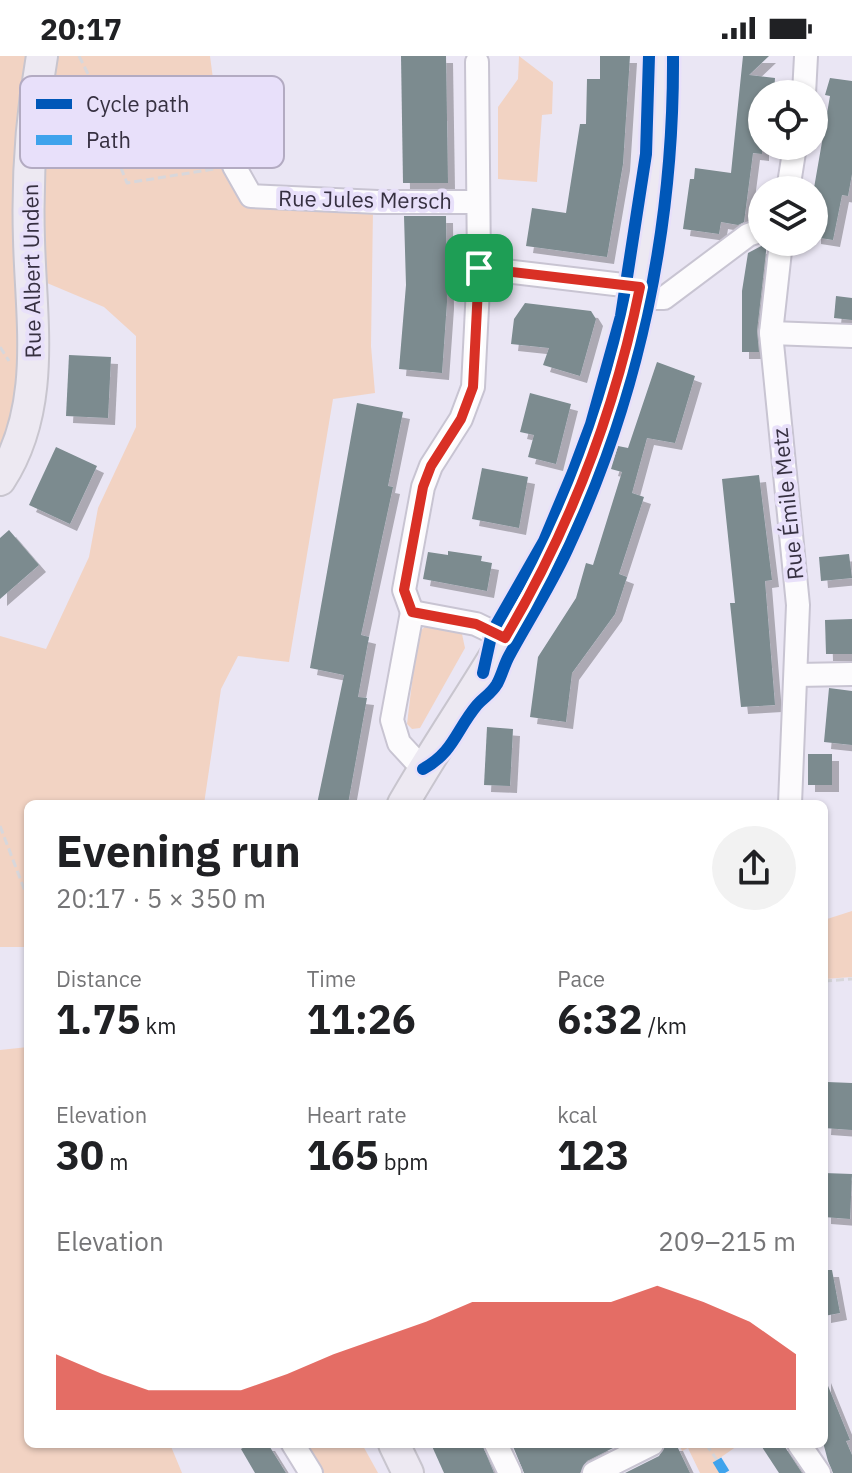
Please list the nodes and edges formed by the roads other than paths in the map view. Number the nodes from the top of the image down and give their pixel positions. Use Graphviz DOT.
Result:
graph roads {
  1 [pos="42,56"];
  2 [pos="661,56"];
  3 [pos="806,56"];
  4 [pos="477,62"];
  5 [pos="38,76"];
  6 [pos="805,80"];
  7 [pos="29,168"];
  8 [pos="237,168"];
  9 [pos="478,202"];
  10 [pos="748,235"];
  11 [pos="779,256"];
  12 [pos="479,268"];
  13 [pos="639,292"];
  14 [pos="771,333"];
  15 [pos="852,336"];
  16 [pos="0,480"];
  17 [pos="412,612"];
  18 [pos="505,638"];
  19 [pos="852,674"];
  20 [pos="796,675"];
  21 [pos="423,769"];
  22 [pos="405,800"];
  23 [pos="790,800"];
  24 [pos="295,1448"];
  25 [pos="396,1448"];
  26 [pos="498,1448"];
  27 [pos="644,1448"];
  28 [pos="802,1448"];
  29 [pos="311,1473"];
  30 [pos="408,1473"];
  31 [pos="510,1473"];
  32 [pos="594,1473"];
  33 [pos="819,1473"];
  1 -- 5 [label="main road, Rue Albert Unden"];
  2 -- 13 [label="main road"];
  3 -- 6 [label="street"];
  4 -- 9 [label="street, Rue Jules Mersch"];
  7 -- 16 [label="main road, Rue Albert Unden"];
  8 -- 9 [label="street, Rue Jules Mersch"];
  9 -- 12 [label="street, Rue Jules Mersch"];
  10 -- 13 [label="street"];
  11 -- 14 [label="street, Rue Émile Metz"];
  12 -- 13 [label="street"];
  12 -- 17 [label="street, Rue Jules Mersch"];
  13 -- 18 [label="main road"];
  14 -- 15 [label="street"];
  14 -- 20 [label="street, Rue Émile Metz"];
  17 -- 18 [label="street"];
  17 -- 21 [label="street, Rue Jules Mersch"];
  18 -- 21 [label="main road"];
  19 -- 20 [label="street"];
  20 -- 23 [label="street, Rue Émile Metz"];
  21 -- 22 [label="main road"];
  24 -- 29 [label="street"];
  25 -- 30 [label="main road"];
  26 -- 31 [label="street"];
  27 -- 32 [label="street"];
  28 -- 33 [label="street"];
}
